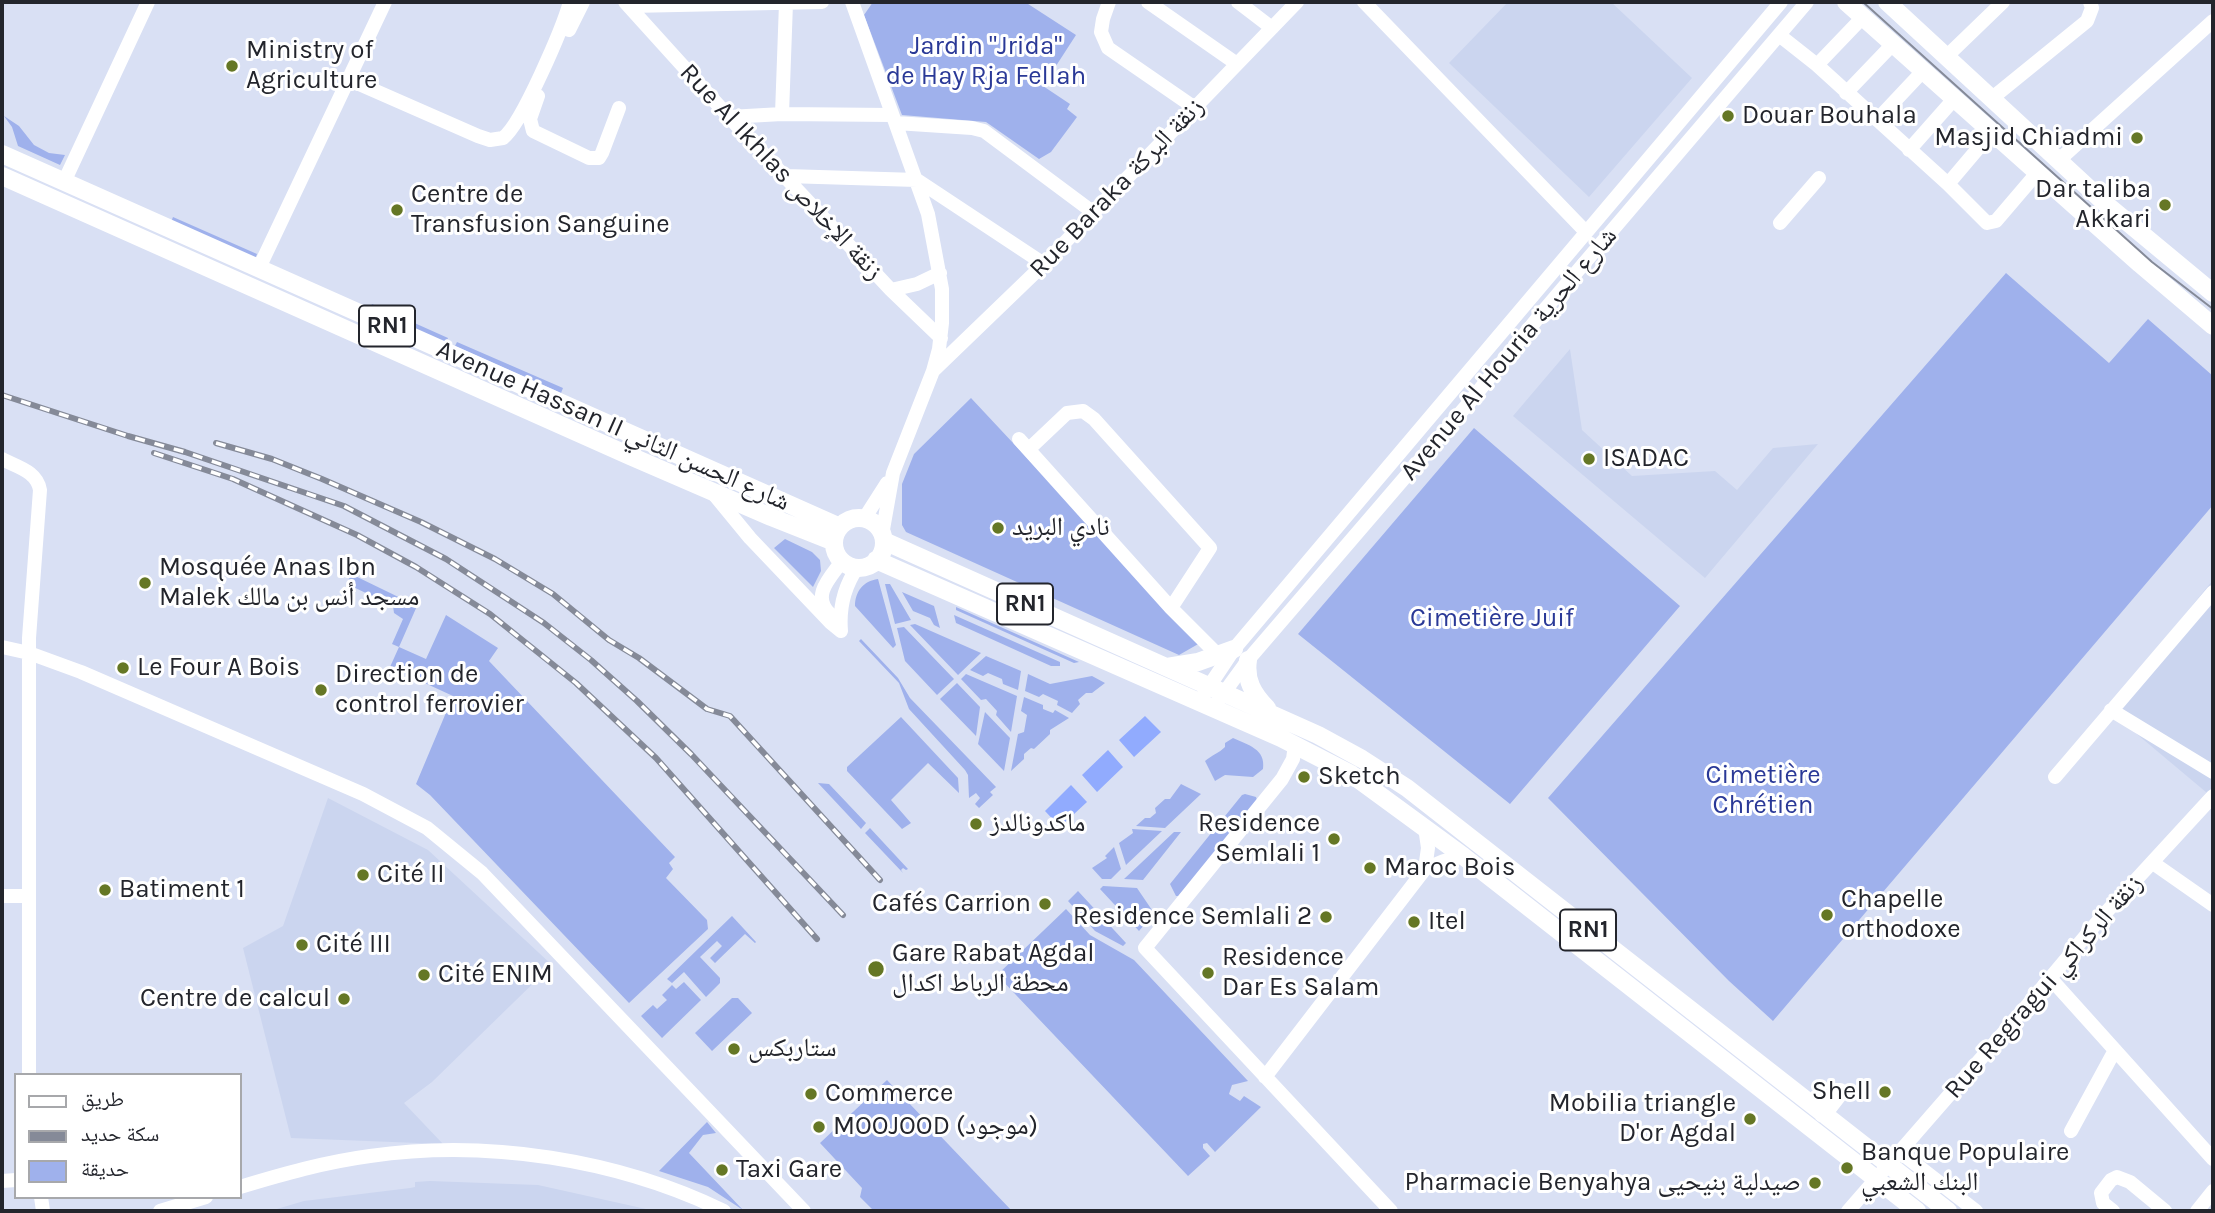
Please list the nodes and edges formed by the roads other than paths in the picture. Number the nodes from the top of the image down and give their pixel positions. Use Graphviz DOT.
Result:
graph roads {
  1 [pos="148,2"];
  2 [pos="385,2"];
  3 [pos="570,2"];
  4 [pos="583,2"];
  5 [pos="822,2"];
  6 [pos="1109,2"];
  7 [pos="1148,2"];
  8 [pos="1238,2"];
  9 [pos="1297,2"];
  10 [pos="1364,2"];
  11 [pos="1781,2"];
  12 [pos="1807,2"];
  13 [pos="1846,2"];
  14 [pos="1887,2"];
  15 [pos="2003,2"];
  16 [pos="2090,2"];
  17 [pos="712,3"];
  18 [pos="786,3"];
  19 [pos="628,4"];
  20 [pos="857,5"];
  21 [pos="1863,17"];
  22 [pos="2213,21"];
  23 [pos="1272,28"];
  24 [pos="1779,35"];
  25 [pos="1893,44"];
  26 [pos="1946,57"];
  27 [pos="1237,64"];
  28 [pos="1817,65"];
  29 [pos="1924,70"];
  30 [pos="348,79"];
  31 [pos="1846,93"];
  32 [pos="1955,98"];
  33 [pos="1991,99"];
  34 [pos="619,108"];
  35 [pos="1195,108"];
  36 [pos="782,114"];
  37 [pos="729,117"];
  38 [pos="894,119"];
  39 [pos="1877,120"];
  40 [pos="1992,132"];
  41 [pos="1909,150"];
  42 [pos="2,154"];
  43 [pos="2059,160"];
  44 [pos="2038,173"];
  45 [pos="2,176"];
  46 [pos="786,176"];
  47 [pos="1819,178"];
  48 [pos="917,180"];
  49 [pos="64,182"];
  50 [pos="1948,184"];
  51 [pos="1094,213"];
  52 [pos="1780,223"];
  53 [pos="1585,231"];
  54 [pos="1044,264"];
  55 [pos="259,268"];
  56 [pos="940,273"];
  57 [pos="891,290"];
  58 [pos="2213,293"];
  59 [pos="2213,326"];
  60 [pos="941,338"];
  61 [pos="933,371"];
  62 [pos="2,459"];
  63 [pos="893,473"];
  64 [pos="712,491"];
  65 [pos="864,519"];
  66 [pos="837,534"];
  67 [pos="883,538"];
  68 [pos="876,561"];
  69 [pos="850,564"];
  70 [pos="2213,592"];
  71 [pos="1171,608"];
  72 [pos="841,631"];
  73 [pos="2,647"];
  74 [pos="29,653"];
  75 [pos="1233,655"];
  76 [pos="1166,668"];
  77 [pos="1216,690"];
  78 [pos="1206,705"];
  79 [pos="2111,710"];
  80 [pos="1275,715"];
  81 [pos="1295,745"];
  82 [pos="2213,772"];
  83 [pos="2055,777"];
  84 [pos="2213,796"];
  85 [pos="1425,827"];
  86 [pos="1463,856"];
  87 [pos="2153,863"];
  88 [pos="1426,869"];
  89 [pos="2,895"];
  90 [pos="28,896"];
  91 [pos="2213,905"];
  92 [pos="2051,979"];
  93 [pos="2115,1050"];
  94 [pos="29,1073"];
  95 [pos="1265,1077"];
  96 [pos="1840,1092"];
  97 [pos="1823,1114"];
  98 [pos="2071,1131"];
  99 [pos="1900,1152"];
  100 [pos="2213,1159"];
  101 [pos="1881,1173"];
  102 [pos="242,1186"];
  103 [pos="2213,1191"];
  104 [pos="199,1199"];
  105 [pos="160,1211"];
  106 [pos="724,1211"];
  107 [pos="804,1211"];
  108 [pos="1391,1211"];
  109 [pos="1848,1211"];
  110 [pos="1916,1211"];
  111 [pos="1948,1211"];
  112 [pos="1976,1211"];
  113 [pos="2113,1211"];
  114 [pos="2165,1211"];
  115 [pos="2197,1211"];
  1 -- 49 [label="street"];
  2 -- 30 [label="street"];
  3 -- 30 [label="street"];
  4 -- 34 [label="street"];
  5 -- 18 [label="street"];
  6 -- 35 [label="street"];
  7 -- 27 [label="street"];
  8 -- 23 [label="street"];
  9 -- 23 [label="street, Rue Baraka زنقة البركة"];
  10 -- 53 [label="street"];
  11 -- 53 [label="street, Avenue Al Houria شارع الحرية"];
  12 -- 24 [label="street, Avenue Al Houria شارع الحرية"];
  13 -- 21 [label="main road"];
  14 -- 26 [label="main road"];
  15 -- 26 [label="street"];
  16 -- 33 [label="street"];
  17 -- 18 [label="street"];
  17 -- 19 [label="street"];
  18 -- 36 [label="street"];
  19 -- 37 [label="street, Rue Al Ikhlas زنقة الإخلاص"];
  20 -- 38 [label="street"];
  21 -- 25 [label="main road"];
  21 -- 28 [label="street"];
  22 -- 43 [label="street"];
  23 -- 27 [label="street, Rue Baraka زنقة البركة"];
  24 -- 28 [label="street"];
  24 -- 75 [label="street, Avenue Al Houria شارع الحرية"];
  25 -- 29 [label="main road"];
  25 -- 31 [label="street"];
  26 -- 33 [label="main road"];
  27 -- 35 [label="street, Rue Baraka زنقة البركة"];
  28 -- 31 [label="street"];
  29 -- 32 [label="main road"];
  29 -- 39 [label="street"];
  30 -- 55 [label="street"];
  31 -- 39 [label="street"];
  32 -- 40 [label="main road"];
  32 -- 41 [label="street"];
  33 -- 43 [label="main road"];
  35 -- 51 [label="street, Rue Baraka زنقة البركة"];
  36 -- 37 [label="street"];
  36 -- 38 [label="street"];
  37 -- 46 [label="street, Rue Al Ikhlas زنقة الإخلاص"];
  38 -- 48 [label="street"];
  38 -- 51 [label="street"];
  39 -- 41 [label="street"];
  40 -- 44 [label="main road"];
  40 -- 50 [label="street"];
  41 -- 50 [label="street"];
  42 -- 49 [label="main road, Avenue Hassan II شارع الحسن الثاني / RN1"];
  43 -- 58 [label="main road"];
  44 -- 50 [label="street"];
  44 -- 59 [label="main road"];
  45 -- 64 [label="main road, Avenue Hassan II شارع الحسن الثاني / RN1"];
  46 -- 48 [label="street"];
  46 -- 57 [label="street, Rue Al Ikhlas زنقة الإخلاص"];
  47 -- 52 [label="street"];
  48 -- 54 [label="street"];
  48 -- 56 [label="street"];
  49 -- 55 [label="main road, Avenue Hassan II شارع الحسن الثاني / RN1"];
  51 -- 54 [label="street, Rue Baraka زنقة البركة"];
  53 -- 75 [label="street, Avenue Al Houria شارع الحرية"];
  54 -- 61 [label="street, Rue Baraka زنقة البركة"];
  55 -- 66 [label="main road, Avenue Hassan II شارع الحسن الثاني / RN1"];
  56 -- 57 [label="street"];
  56 -- 60 [label="street"];
  57 -- 60 [label="street, Rue Al Ikhlas زنقة الإخلاص"];
  60 -- 61 [label="street"];
  61 -- 63 [label="street"];
  62 -- 74 [label="street"];
  63 -- 65 [label="street"];
  63 -- 67 [label="street"];
  64 -- 66 [label="main road, Avenue Hassan II شارع الحسن الثاني / RN1"];
  64 -- 72 [label="street"];
  65 -- 66 [label="main road"];
  65 -- 67 [label="main road, RN1"];
  66 -- 69 [label="main road"];
  67 -- 68 [label="main road"];
  67 -- 76 [label="main road, RN1"];
  68 -- 69 [label="main road"];
  68 -- 78 [label="main road, RN1"];
  69 -- 72 [label="street"];
  69 -- 72 [label="street"];
  70 -- 79 [label="street"];
  71 -- 71 [label="street"];
  71 -- 75 [label="street"];
  73 -- 74 [label="street"];
  74 -- 90 [label="street"];
  74 -- 107 [label="street"];
  75 -- 76 [label="main road"];
  75 -- 77 [label="street, Avenue Al Houria شارع الحرية"];
  75 -- 80 [label="main road"];
  76 -- 77 [label="main road, RN1"];
  77 -- 78 [label="street, Avenue Al Houria شارع الحرية"];
  77 -- 80 [label="main road, RN1"];
  78 -- 81 [label="main road, RN1"];
  79 -- 82 [label="street"];
  79 -- 83 [label="street"];
  80 -- 97 [label="main road, RN1"];
  81 -- 85 [label="main road, RN1"];
  81 -- 95 [label="street"];
  84 -- 87 [label="street, Rue Regragui زنقة الركراكي"];
  85 -- 86 [label="main road, RN1"];
  85 -- 88 [label="street"];
  86 -- 88 [label="street"];
  86 -- 101 [label="main road, RN1"];
  87 -- 91 [label="street"];
  87 -- 92 [label="street, Rue Regragui زنقة الركراكي"];
  88 -- 95 [label="street"];
  89 -- 90 [label="street"];
  90 -- 94 [label="street"];
  92 -- 93 [label="street"];
  92 -- 99 [label="street, Rue Regragui زنقة الركراكي"];
  93 -- 98 [label="street"];
  93 -- 100 [label="street"];
  95 -- 108 [label="street"];
  96 -- 97 [label="main road"];
  97 -- 101 [label="main road, RN1"];
  99 -- 101 [label="street, Rue Regragui زنقة الركراكي"];
  99 -- 112 [label="street"];
  101 -- 109 [label="street, Rue Regragui زنقة الركراكي"];
  101 -- 110 [label="main road, RN1"];
  101 -- 111 [label="main road, RN1"];
  102 -- 106 [label="street"];
  103 -- 115 [label="street"];
  104 -- 105 [label="street"];
  113 -- 114 [label="street"];
}
